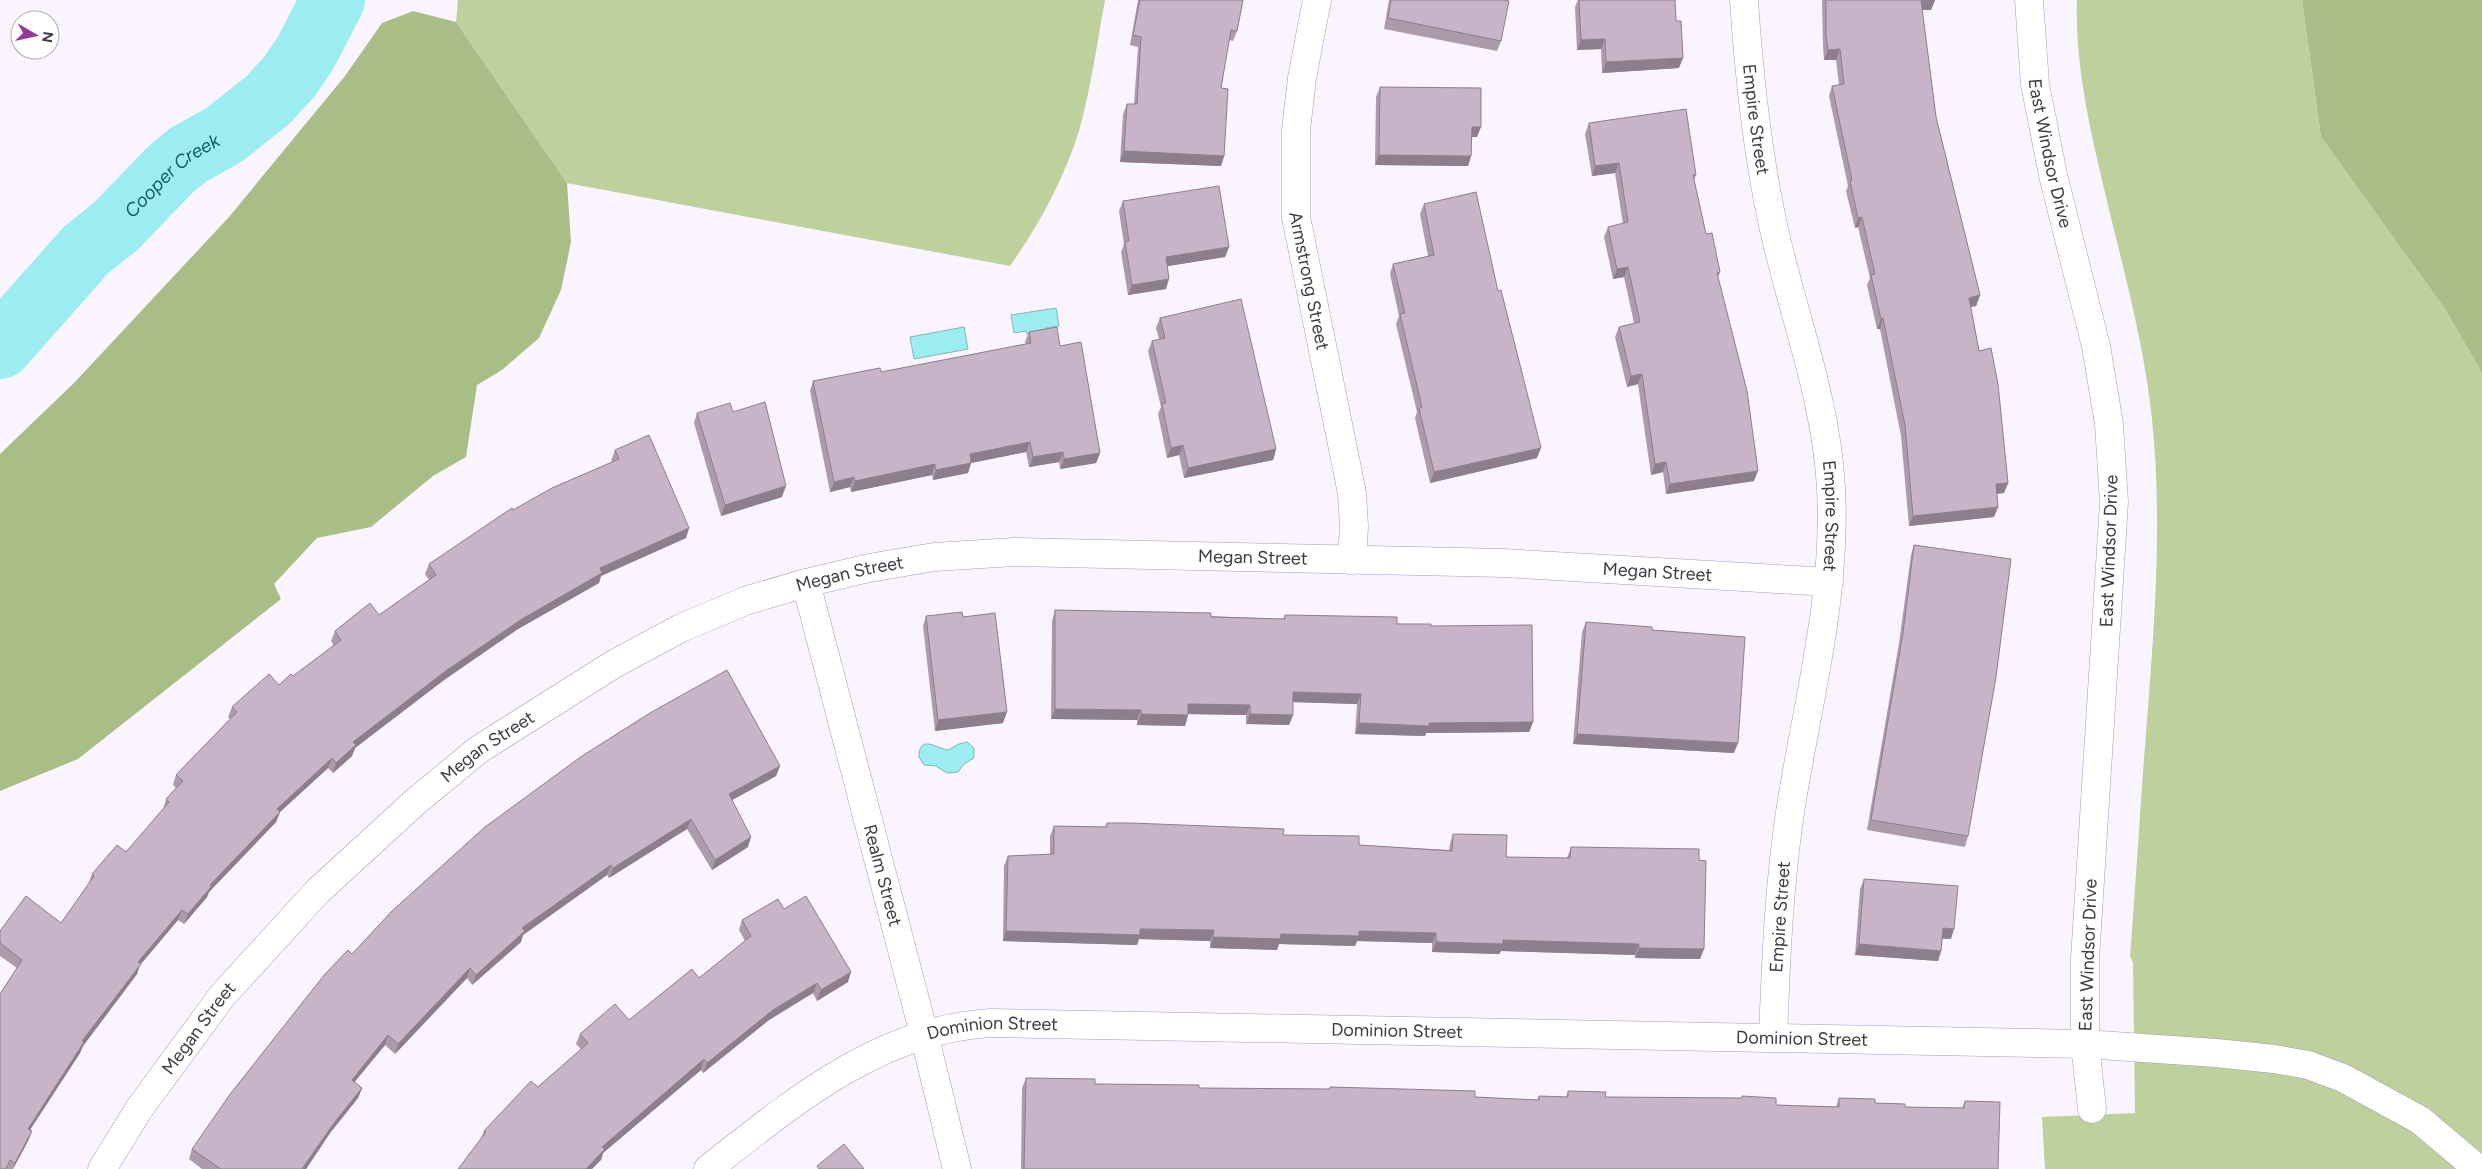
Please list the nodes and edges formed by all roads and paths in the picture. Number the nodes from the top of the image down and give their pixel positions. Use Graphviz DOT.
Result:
graph roads {
  1 [pos="1317,0"];
  2 [pos="1744,0"];
  3 [pos="2029,0"];
  4 [pos="1352,560"];
  5 [pos="806,582"];
  6 [pos="1829,582"];
  7 [pos="924,1034"];
  8 [pos="1773,1037"];
  9 [pos="2085,1044"];
  10 [pos="2092,1109"];
  11 [pos="102,1169"];
  12 [pos="708,1169"];
  13 [pos="957,1169"];
  14 [pos="2478,1169"];
  1 -- 4 [label="street, Armstrong Street"];
  2 -- 6 [label="street, Empire Street"];
  3 -- 9 [label="street, East Windsor Drive"];
  4 -- 5 [label="street, Megan Street"];
  4 -- 6 [label="street, Megan Street"];
  5 -- 7 [label="street, Realm Street"];
  5 -- 11 [label="street, Megan Street"];
  6 -- 8 [label="street, Empire Street"];
  7 -- 8 [label="street, Dominion Street"];
  7 -- 12 [label="street, Dominion Street"];
  7 -- 13 [label="street, Realm Street"];
  8 -- 9 [label="street, Dominion Street"];
  9 -- 10 [label="street, East Windsor Drive"];
  9 -- 14 [label="street, Dominion Street"];
}
